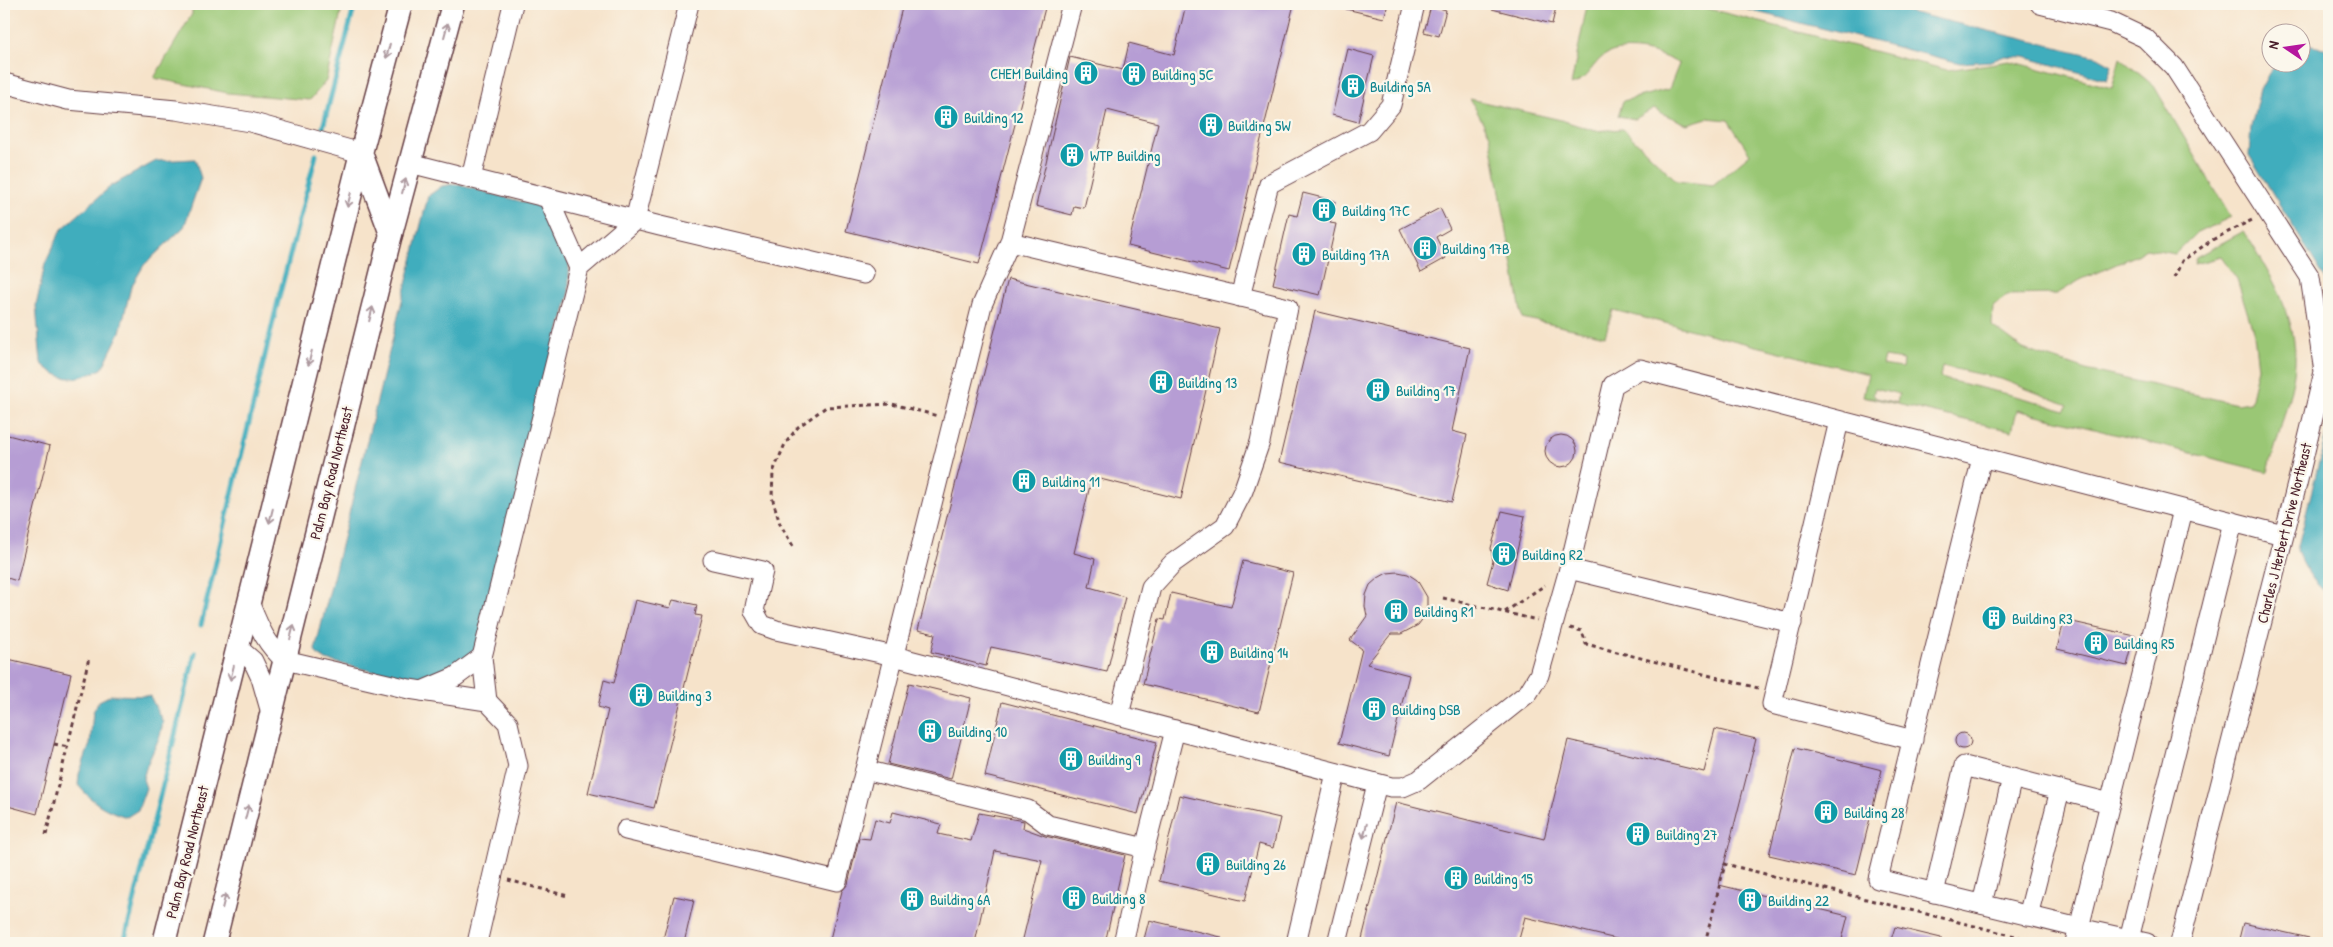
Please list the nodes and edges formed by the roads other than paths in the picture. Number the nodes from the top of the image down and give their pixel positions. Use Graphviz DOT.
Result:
graph roads {
  1 [pos="401,4"];
  2 [pos="453,4"];
  3 [pos="513,4"];
  4 [pos="689,4"];
  5 [pos="1072,4"];
  6 [pos="1415,4"];
  7 [pos="2040,4"];
  8 [pos="4,83"];
  9 [pos="361,153"];
  10 [pos="410,163"];
  11 [pos="471,178"];
  12 [pos="548,198"];
  13 [pos="635,220"];
  14 [pos="391,234"];
  15 [pos="1010,242"];
  16 [pos="579,268"];
  17 [pos="864,274"];
  18 [pos="1240,296"];
  19 [pos="1839,421"];
  20 [pos="1982,458"];
  21 [pos="2183,510"];
  22 [pos="2233,522"];
  23 [pos="2283,535"];
  24 [pos="713,560"];
  25 [pos="1569,569"];
  26 [pos="249,602"];
  27 [pos="1792,623"];
  28 [pos="238,648"];
  29 [pos="894,656"];
  30 [pos="482,657"];
  31 [pos="284,660"];
  32 [pos="422,691"];
  33 [pos="487,701"];
  34 [pos="271,713"];
  35 [pos="1119,716"];
  36 [pos="1175,730"];
  37 [pos="1912,740"];
  38 [pos="865,770"];
  39 [pos="1336,773"];
  40 [pos="2012,778"];
  41 [pos="1377,784"];
  42 [pos="2060,790"];
  43 [pos="2110,803"];
  44 [pos="626,830"];
  45 [pos="1146,848"];
  46 [pos="1934,893"];
  47 [pos="1982,904"];
  48 [pos="2028,916"];
  49 [pos="2077,936"];
  50 [pos="2135,942"];
  51 [pos="164,943"];
  52 [pos="214,943"];
  53 [pos="477,943"];
  54 [pos="1123,943"];
  55 [pos="1296,943"];
  56 [pos="1337,943"];
  57 [pos="2180,943"];
  1 -- 9 [label="main road, Palm Bay Road Northeast, one-way"];
  10 -- 2 [label="main road, Palm Bay Road Northeast, one-way"];
  3 -- 11 [label="street"];
  4 -- 13 [label="street"];
  5 -- 15 [label="street"];
  6 -- 18 [label="street"];
  7 -- 23 [label="street, Charles J Herbert Drive Northeast"];
  8 -- 9 [label="street"];
  9 -- 14 [label="main road"];
  9 -- 26 [label="main road, Palm Bay Road Northeast, one-way"];
  10 -- 11 [label="street"];
  14 -- 10 [label="main road, Palm Bay Road Northeast, one-way"];
  11 -- 12 [label="street"];
  12 -- 13 [label="street"];
  12 -- 16 [label="street"];
  13 -- 16 [label="street"];
  13 -- 17 [label="street"];
  31 -- 14 [label="main road, Palm Bay Road Northeast, one-way"];
  15 -- 18 [label="street"];
  15 -- 29 [label="street"];
  16 -- 30 [label="street"];
  18 -- 35 [label="street"];
  19 -- 20 [label="street"];
  19 -- 25 [label="street"];
  19 -- 27 [label="street"];
  20 -- 21 [label="street"];
  20 -- 37 [label="street"];
  21 -- 22 [label="street"];
  21 -- 43 [label="street"];
  22 -- 23 [label="street"];
  22 -- 50 [label="street"];
  23 -- 57 [label="street, Charles J Herbert Drive Northeast"];
  24 -- 29 [label="street"];
  25 -- 27 [label="street"];
  25 -- 41 [label="street"];
  26 -- 28 [label="main road, Palm Bay Road Northeast"];
  26 -- 31 [label="street"];
  27 -- 37 [label="street"];
  28 -- 34 [label="street"];
  28 -- 51 [label="main road, Palm Bay Road Northeast, one-way"];
  29 -- 35 [label="street"];
  29 -- 38 [label="street"];
  30 -- 32 [label="street"];
  30 -- 33 [label="street"];
  31 -- 32 [label="street"];
  31 -- 34 [label="main road, Palm Bay Road Northeast"];
  32 -- 33 [label="street"];
  33 -- 53 [label="street"];
  52 -- 34 [label="main road, Palm Bay Road Northeast, one-way"];
  35 -- 36 [label="street"];
  36 -- 39 [label="street"];
  36 -- 45 [label="street"];
  37 -- 46 [label="street"];
  38 -- 44 [label="street"];
  38 -- 45 [label="street"];
  39 -- 41 [label="street"];
  39 -- 55 [label="street"];
  40 -- 42 [label="street"];
  40 -- 46 [label="street"];
  40 -- 47 [label="street"];
  41 -- 56 [label="street, one-way"];
  42 -- 43 [label="street"];
  42 -- 48 [label="street"];
  43 -- 49 [label="street"];
  45 -- 54 [label="street"];
  46 -- 47 [label="street"];
  47 -- 48 [label="street"];
  48 -- 49 [label="street"];
  49 -- 50 [label="street"];
}
